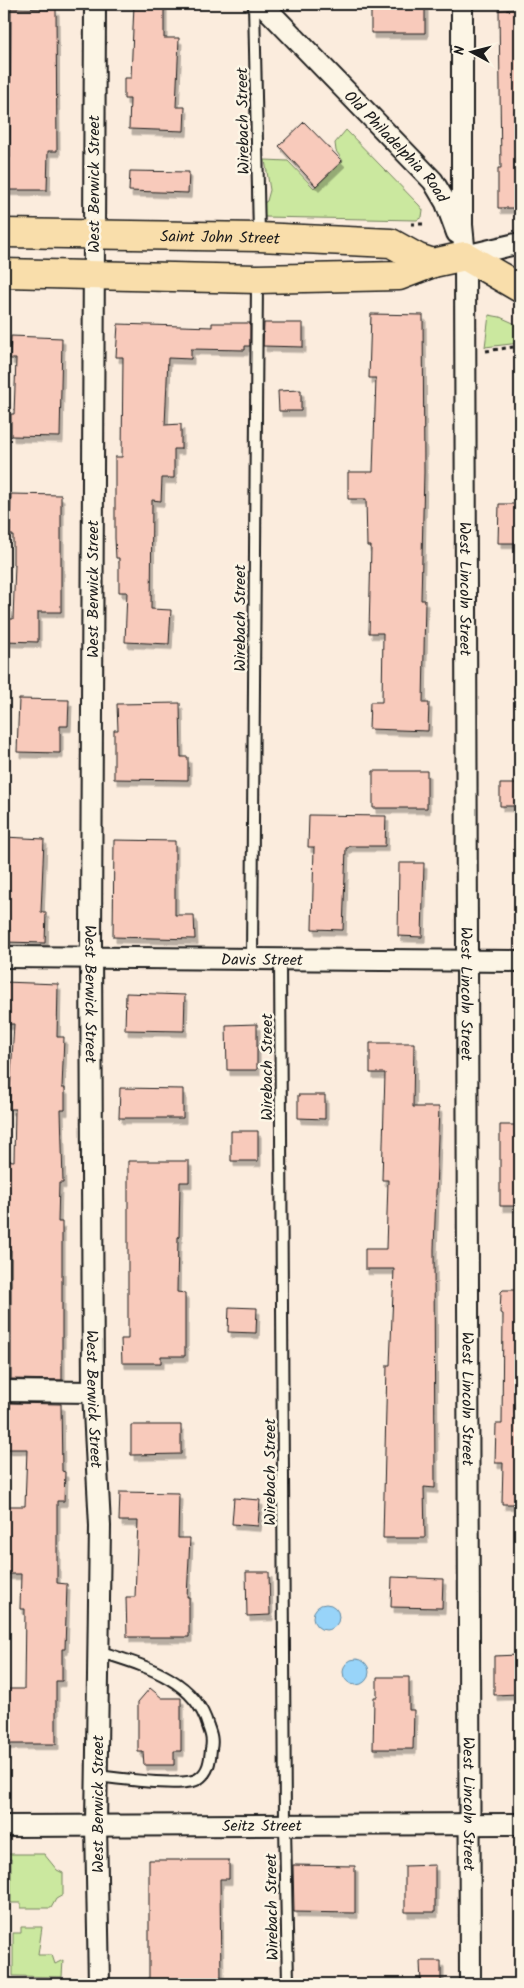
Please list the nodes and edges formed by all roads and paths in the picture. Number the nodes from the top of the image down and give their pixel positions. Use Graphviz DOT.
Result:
graph roads {
  1 [pos="95,4"];
  2 [pos="254,4"];
  3 [pos="262,4"];
  4 [pos="462,4"];
  5 [pos="4,233"];
  6 [pos="93,235"];
  7 [pos="260,238"];
  8 [pos="520,243"];
  9 [pos="465,256"];
  10 [pos="432,263"];
  11 [pos="4,273"];
  12 [pos="92,274"];
  13 [pos="257,278"];
  14 [pos="520,288"];
  15 [pos="520,346"];
  16 [pos="483,352"];
  17 [pos="4,957"];
  18 [pos="91,957"];
  19 [pos="252,958"];
  20 [pos="280,959"];
  21 [pos="466,961"];
  22 [pos="520,961"];
  23 [pos="4,1391"];
  24 [pos="93,1392"];
  25 [pos="98,1651"];
  26 [pos="97,1776"];
  27 [pos="285,1824"];
  28 [pos="520,1824"];
  29 [pos="96,1825"];
  30 [pos="470,1825"];
  31 [pos="4,1826"];
  32 [pos="99,1984"];
  33 [pos="288,1984"];
  34 [pos="470,1984"];
  1 -- 6 [label="street, West Berwick Street"];
  2 -- 7 [label="lane, Wirebach Street"];
  3 -- 9 [label="street, Old Philadelphia Road"];
  4 -- 9 [label="street, West Lincoln Street"];
  5 -- 6 [label="main road, Saint John Street"];
  6 -- 7 [label="main road, Saint John Street"];
  6 -- 12 [label="street, West Berwick Street"];
  7 -- 10 [label="main road, Saint John Street"];
  8 -- 9 [label="street"];
  9 -- 10 [label="main road"];
  9 -- 14 [label="main road"];
  9 -- 21 [label="street, West Lincoln Street"];
  10 -- 13 [label="main road"];
  11 -- 12 [label="main road"];
  12 -- 13 [label="main road"];
  12 -- 18 [label="street, West Berwick Street"];
  13 -- 19 [label="lane, Wirebach Street"];
  15 -- 16 [label="path"];
  17 -- 18 [label="street, Davis Street"];
  18 -- 19 [label="street, Davis Street"];
  18 -- 24 [label="street, West Berwick Street"];
  19 -- 20 [label="street, Davis Street"];
  20 -- 21 [label="street, Davis Street"];
  20 -- 27 [label="lane, Wirebach Street"];
  21 -- 22 [label="street, Davis Street"];
  21 -- 30 [label="street, West Lincoln Street"];
  23 -- 24 [label="street"];
  24 -- 25 [label="street, West Berwick Street"];
  25 -- 26 [label="street, West Berwick Street"];
  25 -- 26 [label="lane"];
  26 -- 29 [label="street, West Berwick Street"];
  27 -- 29 [label="street, Seitz Street"];
  27 -- 30 [label="street, Seitz Street"];
  27 -- 33 [label="lane, Wirebach Street"];
  28 -- 30 [label="street, Seitz Street"];
  29 -- 31 [label="street, Seitz Street"];
  29 -- 32 [label="street, West Berwick Street"];
  30 -- 34 [label="street, West Lincoln Street"];
}
